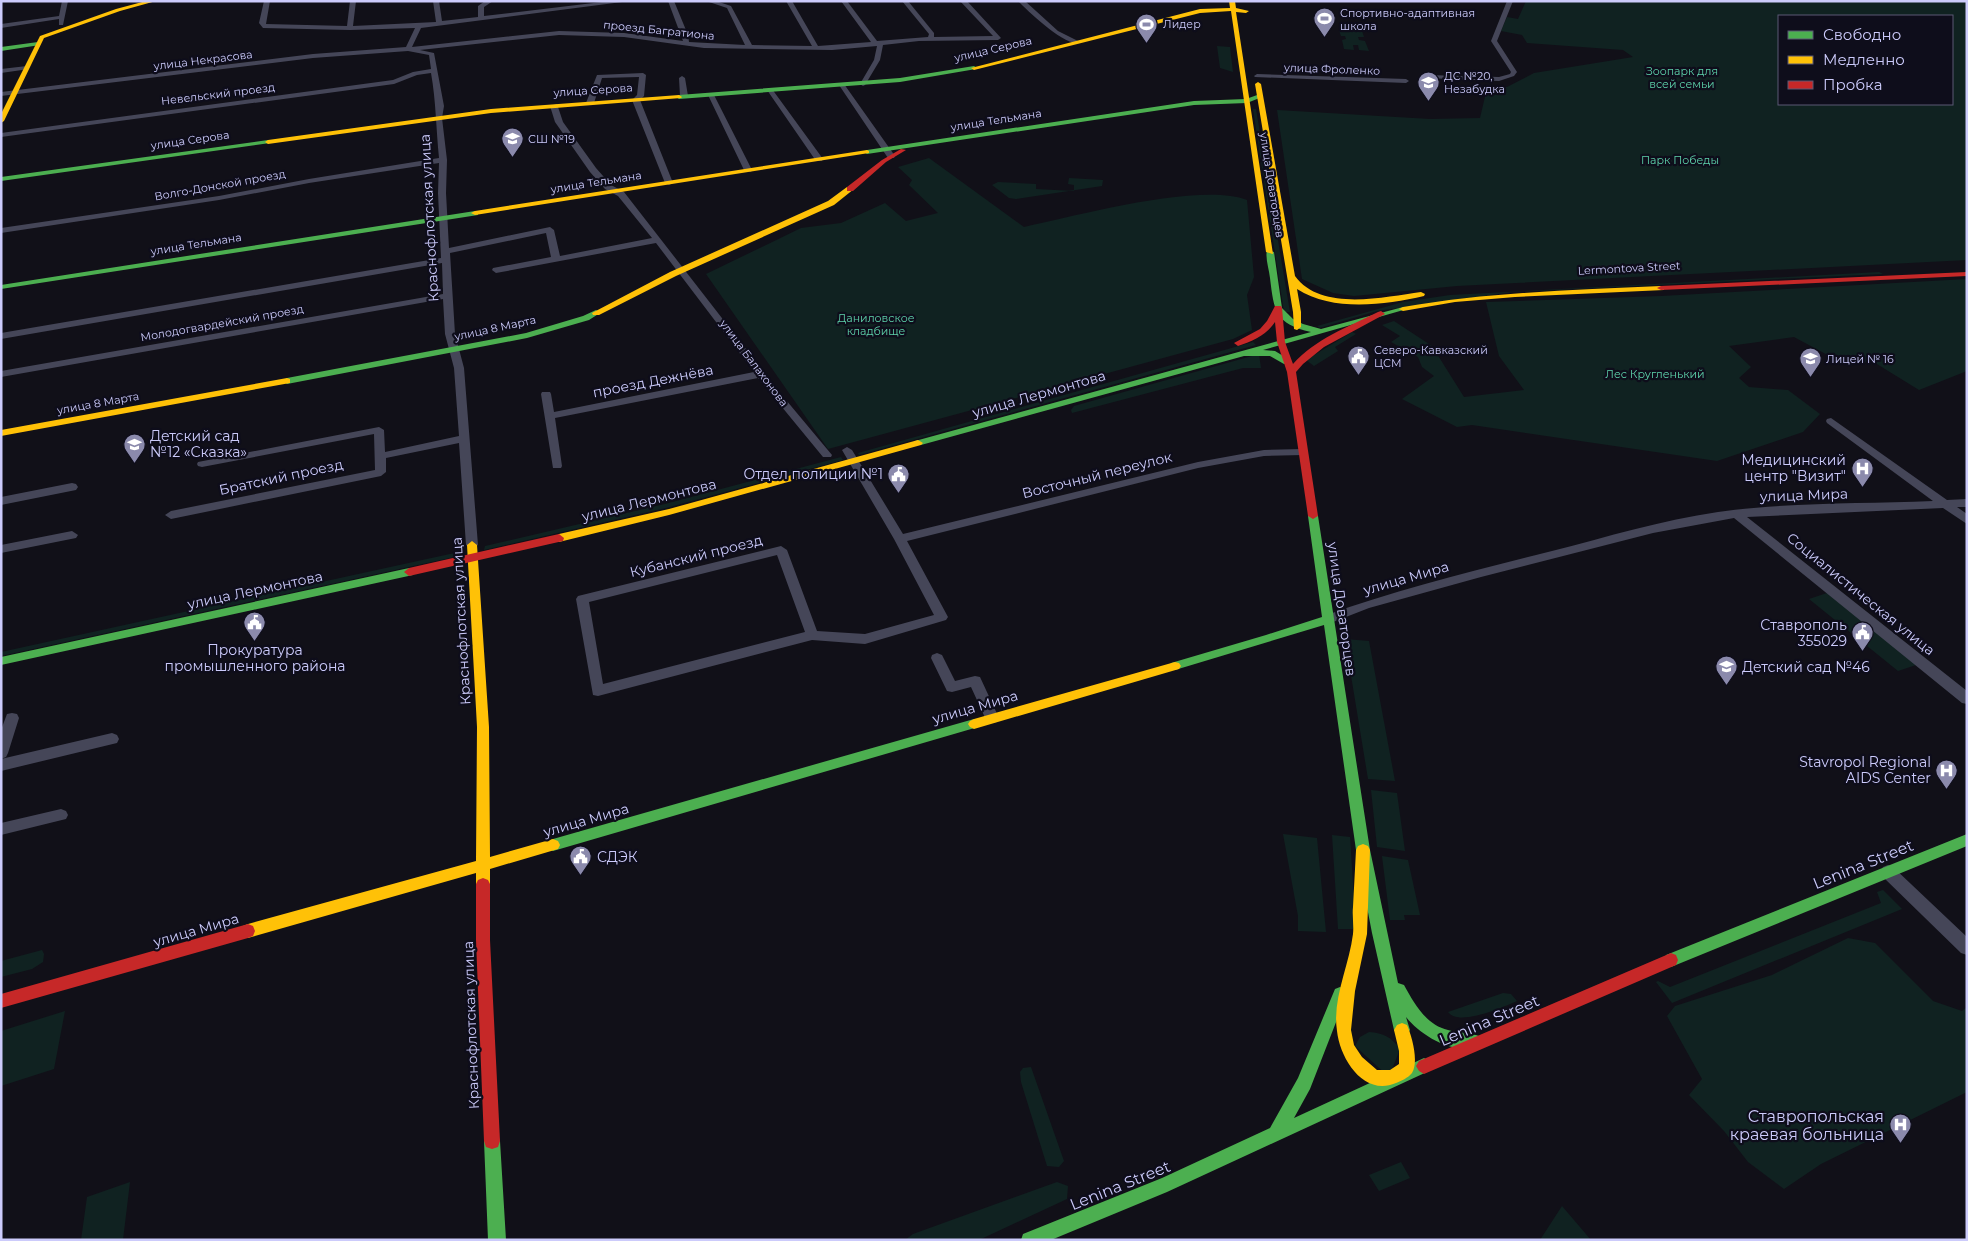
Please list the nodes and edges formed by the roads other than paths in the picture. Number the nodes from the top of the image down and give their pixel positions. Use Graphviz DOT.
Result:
graph roads {
  1 [pos="65,1"];
  2 [pos="141,1"];
  3 [pos="153,1"];
  4 [pos="267,1"];
  5 [pos="353,1"];
  6 [pos="436,1"];
  7 [pos="490,1"];
  8 [pos="551,1"];
  9 [pos="627,1"];
  10 [pos="671,1"];
  11 [pos="709,1"];
  12 [pos="789,1"];
  13 [pos="844,1"];
  14 [pos="905,1"];
  15 [pos="963,1"];
  16 [pos="1021,1"];
  17 [pos="1510,1"];
  18 [pos="128,7"];
  19 [pos="553,10"];
  20 [pos="1238,10"];
  21 [pos="1192,14"];
  22 [pos="481,18"];
  23 [pos="555,18"];
  24 [pos="62,23"];
  25 [pos="439,24"];
  26 [pos="557,25"];
  27 [pos="1,26"];
  28 [pos="419,26"];
  29 [pos="350,28"];
  30 [pos="559,33"];
  31 [pos="931,39"];
  32 [pos="1077,42"];
  33 [pos="686,43"];
  34 [pos="38,44"];
  35 [pos="878,44"];
  36 [pos="749,46"];
  37 [pos="815,46"];
  38 [pos="1,49"];
  39 [pos="408,50"];
  40 [pos="27,68"];
  41 [pos="1255,69"];
  42 [pos="435,70"];
  43 [pos="1242,70"];
  44 [pos="1,71"];
  45 [pos="1427,77"];
  46 [pos="682,78"];
  47 [pos="1406,81"];
  48 [pos="863,84"];
  49 [pos="842,85"];
  50 [pos="770,90"];
  51 [pos="15,92"];
  52 [pos="1,94"];
  53 [pos="712,94"];
  54 [pos="684,96"];
  55 [pos="636,100"];
  56 [pos="1213,100"];
  57 [pos="1252,100"];
  58 [pos="590,103"];
  59 [pos="554,106"];
  60 [pos="438,118"];
  61 [pos="1,120"];
  62 [pos="1,135"];
  63 [pos="889,152"];
  64 [pos="819,159"];
  65 [pos="443,160"];
  66 [pos="748,170"];
  67 [pos="1,179"];
  68 [pos="669,183"];
  69 [pos="614,191"];
  70 [pos="443,219"];
  71 [pos="1,231"];
  72 [pos="658,240"];
  73 [pos="445,256"];
  74 [pos="556,259"];
  75 [pos="1967,264"];
  76 [pos="1880,269"];
  77 [pos="496,270"];
  78 [pos="681,270"];
  79 [pos="1967,274"];
  80 [pos="1290,275"];
  81 [pos="1892,277"];
  82 [pos="1,287"];
  83 [pos="1448,292"];
  84 [pos="447,296"];
  85 [pos="1278,308"];
  86 [pos="1381,314"];
  87 [pos="1297,332"];
  88 [pos="1,336"];
  89 [pos="1280,337"];
  90 [pos="1240,348"];
  91 [pos="454,350"];
  92 [pos="1289,367"];
  93 [pos="1,374"];
  94 [pos="761,374"];
  95 [pos="546,394"];
  96 [pos="550,416"];
  97 [pos="1831,421"];
  98 [pos="949,422"];
  99 [pos="1,433"];
  100 [pos="465,438"];
  101 [pos="852,448"];
  102 [pos="1303,452"];
  103 [pos="381,456"];
  104 [pos="823,457"];
  105 [pos="854,461"];
  106 [pos="202,464"];
  107 [pos="557,466"];
  108 [pos="72,487"];
  109 [pos="1,501"];
  110 [pos="1967,503"];
  111 [pos="1946,504"];
  112 [pos="1736,514"];
  113 [pos="171,515"];
  114 [pos="1967,520"];
  115 [pos="72,535"];
  116 [pos="900,539"];
  117 [pos="472,544"];
  118 [pos="1,549"];
  119 [pos="473,558"];
  120 [pos="1328,619"];
  121 [pos="812,635"];
  122 [pos="937,658"];
  123 [pos="1,661"];
  124 [pos="1967,698"];
  125 [pos="12,718"];
  126 [pos="992,718"];
  127 [pos="112,739"];
  128 [pos="1,753"];
  129 [pos="1,766"];
  130 [pos="61,815"];
  131 [pos="1,828"];
  132 [pos="1967,840"];
  133 [pos="1364,850"];
  134 [pos="482,865"];
  135 [pos="1888,872"];
  136 [pos="1967,948"];
  137 [pos="1353,964"];
  138 [pos="1387,965"];
  139 [pos="1,1001"];
  140 [pos="1480,1041"];
  141 [pos="1396,1078"];
  142 [pos="1276,1134"];
  143 [pos="497,1240"];
  144 [pos="1029,1240"];
  1 -- 24 [label="street"];
  2 -- 18 [label="street"];
  3 -- 18 [label="main road"];
  4 -- 29 [label="street"];
  5 -- 29 [label="street"];
  6 -- 25 [label="street"];
  7 -- 22 [label="street"];
  8 -- 19 [label="street"];
  9 -- 19 [label="street"];
  10 -- 33 [label="street"];
  11 -- 36 [label="street"];
  12 -- 37 [label="street"];
  13 -- 35 [label="street"];
  14 -- 31 [label="street"];
  15 -- 31 [label="street, проезд Багратиона"];
  16 -- 32 [label="street"];
  17 -- 45 [label="street"];
  18 -- 24 [label="main road"];
  19 -- 22 [label="street"];
  19 -- 23 [label="street"];
  20 -- 21 [label="main road, улица Серова"];
  20 -- 21 [label="main road, улица Серова"];
  20 -- 43 [label="main road, улица Доваторцев"];
  21 -- 32 [label="main road, улица Серова"];
  22 -- 25 [label="street"];
  24 -- 27 [label="street"];
  24 -- 34 [label="main road"];
  25 -- 28 [label="street"];
  26 -- 30 [label="street"];
  28 -- 29 [label="street"];
  28 -- 39 [label="street"];
  30 -- 33 [label="street, проезд Багратиона"];
  30 -- 39 [label="street, проезд Багратиона"];
  31 -- 35 [label="street, проезд Багратиона"];
  32 -- 48 [label="main road, улица Серова"];
  33 -- 36 [label="street, проезд Багратиона"];
  34 -- 38 [label="main road"];
  34 -- 40 [label="main road"];
  35 -- 37 [label="street, проезд Багратиона"];
  35 -- 48 [label="street"];
  36 -- 37 [label="street, проезд Багратиона"];
  39 -- 42 [label="street, Краснофлотская улица"];
  39 -- 51 [label="street, улица Некрасова"];
  40 -- 44 [label="street"];
  40 -- 51 [label="main road"];
  41 -- 43 [label="main road"];
  41 -- 47 [label="street, улица Фроленко"];
  41 -- 57 [label="main road, улица Доваторцев"];
  42 -- 60 [label="street, Краснофлотская улица"];
  42 -- 62 [label="street, Невельский проезд"];
  43 -- 57 [label="main road, улица Доваторцев"];
  46 -- 54 [label="street"];
  48 -- 49 [label="main road, улица Серова"];
  49 -- 50 [label="main road, улица Серова"];
  49 -- 63 [label="street"];
  50 -- 53 [label="main road, улица Серова"];
  50 -- 64 [label="street"];
  51 -- 52 [label="street, улица Некрасова"];
  51 -- 61 [label="main road"];
  53 -- 54 [label="main road, улица Серова"];
  53 -- 66 [label="street"];
  54 -- 55 [label="main road, улица Серова"];
  55 -- 58 [label="main road, улица Серова"];
  55 -- 58 [label="street"];
  55 -- 68 [label="street"];
  56 -- 57 [label="main road, улица Тельмана"];
  56 -- 57 [label="main road, улица Тельмана"];
  56 -- 63 [label="main road, улица Тельмана"];
  57 -- 80 [label="main road, улица Доваторцев"];
  57 -- 85 [label="main road, улица Доваторцев"];
  58 -- 59 [label="main road, улица Серова"];
  59 -- 60 [label="main road, улица Серова"];
  59 -- 69 [label="street, улица Балахонова"];
  60 -- 65 [label="street, Краснофлотская улица"];
  60 -- 67 [label="main road, улица Серова"];
  63 -- 64 [label="main road, улица Тельмана"];
  63 -- 78 [label="main road, улица 8 Марта"];
  64 -- 66 [label="main road, улица Тельмана"];
  65 -- 70 [label="street, Краснофлотская улица"];
  65 -- 71 [label="street, Волго-Донской проезд"];
  66 -- 68 [label="main road, улица Тельмана"];
  68 -- 69 [label="main road, улица Тельмана"];
  69 -- 70 [label="main road, улица Тельмана"];
  69 -- 72 [label="street, улица Балахонова"];
  70 -- 73 [label="street, Краснофлотская улица"];
  70 -- 82 [label="main road, улица Тельмана"];
  72 -- 74 [label="street"];
  72 -- 78 [label="street, улица Балахонова"];
  73 -- 74 [label="street, Молодогвардейский проезд"];
  73 -- 84 [label="street, Краснофлотская улица"];
  73 -- 88 [label="street, Молодогвардейский проезд"];
  74 -- 77 [label="street"];
  75 -- 76 [label="main road, Lermontova Street"];
  76 -- 81 [label="main road"];
  76 -- 83 [label="main road, Lermontova Street"];
  78 -- 91 [label="main road, улица 8 Марта"];
  78 -- 94 [label="street, улица Балахонова"];
  79 -- 81 [label="main road, Lermontova Street"];
  80 -- 83 [label="main road"];
  80 -- 87 [label="main road, улица Доваторцев"];
  81 -- 86 [label="main road, Lermontova Street"];
  83 -- 87 [label="main road, Lermontova Street"];
  84 -- 91 [label="street, Краснофлотская улица"];
  84 -- 93 [label="street, Молодогвардейский проезд"];
  85 -- 87 [label="main road"];
  85 -- 89 [label="main road, улица Доваторцев"];
  85 -- 90 [label="main road"];
  86 -- 87 [label="main road, Lermontova Street"];
  86 -- 92 [label="main road, Lermontova Street"];
  87 -- 89 [label="main road, улица Лермонтова"];
  87 -- 92 [label="main road, улица Доваторцев"];
  89 -- 90 [label="main road, улица Лермонтова"];
  89 -- 92 [label="main road, улица Доваторцев"];
  90 -- 92 [label="main road"];
  90 -- 98 [label="main road, улица Лермонтова"];
  90 -- 105 [label="main road, улица Лермонтова"];
  91 -- 99 [label="main road, улица 8 Марта"];
  91 -- 100 [label="street, Краснофлотская улица"];
  92 -- 102 [label="main road, улица Доваторцев"];
  94 -- 96 [label="street, проезд Дежнёва"];
  94 -- 104 [label="street, улица Балахонова"];
  95 -- 96 [label="street"];
  96 -- 107 [label="street"];
  97 -- 111 [label="street"];
  100 -- 103 [label="street"];
  100 -- 117 [label="street, Краснофлотская улица"];
  101 -- 104 [label="main road"];
  101 -- 105 [label="street"];
  102 -- 116 [label="street, Восточный переулок"];
  102 -- 120 [label="main road, улица Доваторцев"];
  103 -- 106 [label="street, Братский проезд"];
  103 -- 113 [label="street, Братский проезд"];
  105 -- 116 [label="street"];
  105 -- 119 [label="main road, улица Лермонтова"];
  108 -- 109 [label="street"];
  110 -- 111 [label="street, улица Мира"];
  111 -- 112 [label="street, улица Мира"];
  111 -- 114 [label="street"];
  112 -- 120 [label="street, улица Мира"];
  112 -- 124 [label="street, Социалистическая улица"];
  115 -- 118 [label="street"];
  116 -- 121 [label="street"];
  117 -- 119 [label="main road, Краснофлотская улица"];
  119 -- 123 [label="main road, улица Лермонтова"];
  119 -- 134 [label="main road, Краснофлотская улица"];
  120 -- 126 [label="main road, улица Мира"];
  120 -- 133 [label="main road, улица Доваторцев"];
  121 -- 121 [label="street, Кубанский проезд"];
  122 -- 126 [label="street"];
  125 -- 128 [label="street"];
  126 -- 134 [label="main road, улица Мира"];
  127 -- 129 [label="street"];
  130 -- 131 [label="street"];
  132 -- 135 [label="main road, Lenina Street"];
  133 -- 137 [label="main road, улица Доваторцев"];
  133 -- 138 [label="main road, улица Доваторцев"];
  134 -- 139 [label="main road, улица Мира"];
  134 -- 143 [label="main road, Краснофлотская улица"];
  135 -- 136 [label="street"];
  135 -- 140 [label="main road, Lenina Street"];
  137 -- 141 [label="main road, улица Доваторцев"];
  137 -- 142 [label="main road, улица Доваторцев"];
  138 -- 140 [label="main road"];
  138 -- 141 [label="main road, улица Доваторцев"];
  140 -- 141 [label="main road, Lenina Street"];
  141 -- 142 [label="main road, Lenina Street"];
  142 -- 144 [label="main road, Lenina Street"];
}
